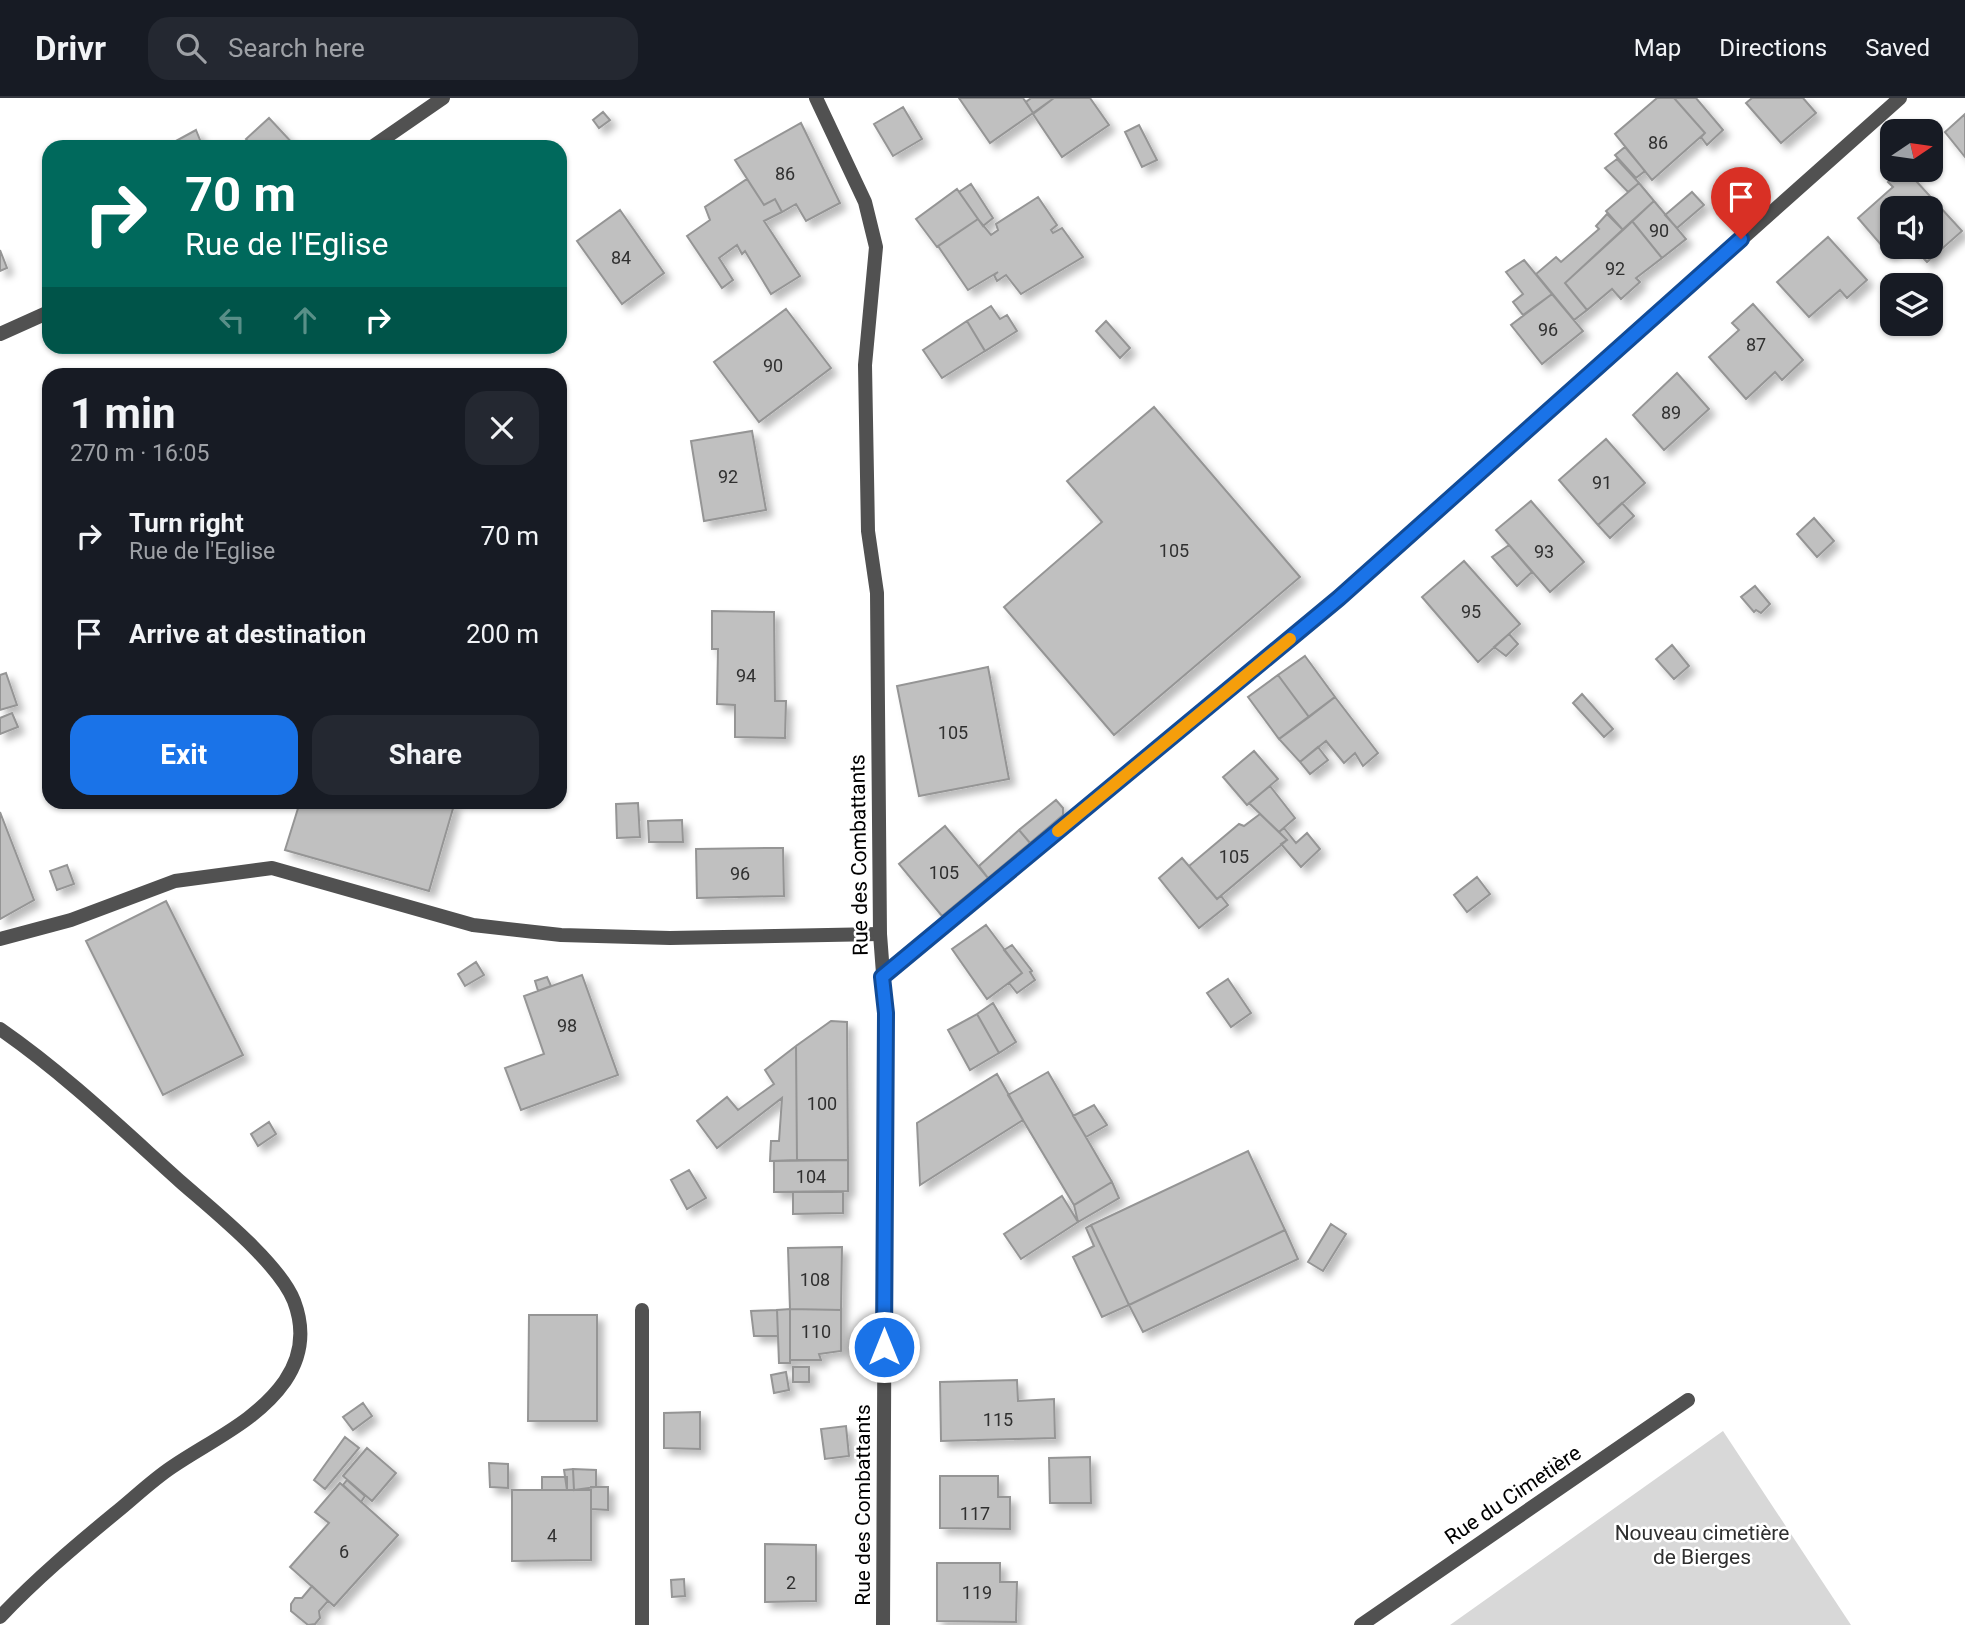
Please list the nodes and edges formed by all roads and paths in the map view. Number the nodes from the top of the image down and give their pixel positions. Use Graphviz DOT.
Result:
graph roads {
  1 [pos="443,98"];
  2 [pos="816,98"];
  3 [pos="1900,98"];
  4 [pos="382,140"];
  5 [pos="42,315"];
  6 [pos="0,334"];
  7 [pos="880,934"];
  8 [pos="0,939"];
  9 [pos="882,977"];
  10 [pos="0,1029"];
  11 [pos="642,1310"];
  12 [pos="1688,1400"];
  13 [pos="0,1617"];
  14 [pos="642,1625"];
  15 [pos="883,1625"];
  16 [pos="1361,1625"];
  1 -- 4 [label="street"];
  2 -- 7 [label="street, Rue des Combattants"];
  3 -- 9 [label="street"];
  5 -- 6 [label="street"];
  7 -- 8 [label="street"];
  7 -- 9 [label="street, Rue des Combattants"];
  9 -- 15 [label="street, Rue des Combattants"];
  10 -- 13 [label="street"];
  11 -- 14 [label="street"];
  12 -- 16 [label="street, Rue du Cimetière"];
}
